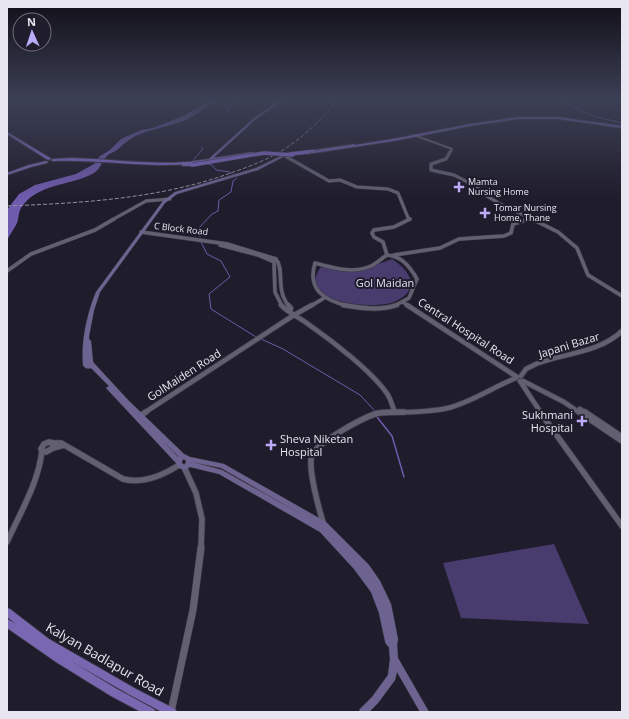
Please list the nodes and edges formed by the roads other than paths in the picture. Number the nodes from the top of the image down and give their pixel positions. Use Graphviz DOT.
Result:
graph roads {
  1 [pos="240,133"];
  2 [pos="243,133"];
  3 [pos="433,133"];
  4 [pos="8,134"];
  5 [pos="415,135"];
  6 [pos="422,135"];
  7 [pos="374,142"];
  8 [pos="354,145"];
  9 [pos="335,148"];
  10 [pos="341,148"];
  11 [pos="286,157"];
  12 [pos="215,159"];
  13 [pos="49,160"];
  14 [pos="210,160"];
  15 [pos="144,164"];
  16 [pos="188,164"];
  17 [pos="183,165"];
  18 [pos="7,173"];
  19 [pos="169,199"];
  20 [pos="530,220"];
  21 [pos="142,233"];
  22 [pos="387,255"];
  23 [pos="394,255"];
  24 [pos="271,258"];
  25 [pos="274,264"];
  26 [pos="279,264"];
  27 [pos="7,271"];
  28 [pos="274,284"];
  29 [pos="280,284"];
  30 [pos="622,296"];
  31 [pos="324,298"];
  32 [pos="284,302"];
  33 [pos="403,302"];
  34 [pos="279,303"];
  35 [pos="292,313"];
  36 [pos="622,331"];
  37 [pos="520,379"];
  38 [pos="395,412"];
  39 [pos="138,417"];
  40 [pos="622,437"];
  41 [pos="622,441"];
  42 [pos="51,448"];
  43 [pos="42,450"];
  44 [pos="42,458"];
  45 [pos="184,462"];
  46 [pos="622,526"];
  47 [pos="323,527"];
  48 [pos="7,542"];
  49 [pos="7,612"];
  50 [pos="7,623"];
  51 [pos="394,659"];
  52 [pos="403,673"];
  53 [pos="392,677"];
  54 [pos="151,712"];
  55 [pos="171,712"];
  56 [pos="363,712"];
  57 [pos="425,712"];
  1 -- 14 [label="main road"];
  2 -- 12 [label="main road"];
  3 -- 6 [label="highway"];
  4 -- 13 [label="highway"];
  5 -- 6 [label="street"];
  5 -- 7 [label="highway"];
  6 -- 20 [label="street"];
  7 -- 8 [label="highway"];
  7 -- 10 [label="highway"];
  8 -- 9 [label="highway"];
  8 -- 11 [label="main road"];
  9 -- 10 [label="highway"];
  9 -- 16 [label="highway, bridge"];
  10 -- 11 [label="main road"];
  11 -- 19 [label="main road"];
  11 -- 22 [label="street"];
  12 -- 14 [label="main road"];
  12 -- 17 [label="main road"];
  13 -- 15 [label="highway"];
  13 -- 18 [label="main road"];
  14 -- 15 [label="main road"];
  15 -- 16 [label="highway"];
  15 -- 17 [label="highway"];
  16 -- 17 [label="highway"];
  19 -- 21 [label="main road"];
  19 -- 27 [label="street"];
  20 -- 23 [label="street"];
  20 -- 30 [label="street"];
  21 -- 24 [label="street, C Block Road"];
  21 -- 39 [label="main road"];
  22 -- 23 [label="street"];
  22 -- 31 [label="street"];
  23 -- 33 [label="street"];
  24 -- 25 [label="street, C Block Road"];
  24 -- 26 [label="street, C Block Road"];
  25 -- 26 [label="street"];
  25 -- 28 [label="street"];
  26 -- 29 [label="street"];
  28 -- 29 [label="street"];
  28 -- 34 [label="street"];
  29 -- 32 [label="street"];
  31 -- 33 [label="street"];
  31 -- 35 [label="street, GolMaiden Road"];
  32 -- 34 [label="street"];
  32 -- 35 [label="street"];
  33 -- 37 [label="street, Central Hospital Road"];
  34 -- 35 [label="street"];
  35 -- 38 [label="street"];
  35 -- 39 [label="street, GolMaiden Road"];
  36 -- 37 [label="street, Japani Bazar"];
  37 -- 38 [label="street, Japani Bazar"];
  37 -- 40 [label="street, Central Hospital Road"];
  37 -- 41 [label="street, Central Hospital Road"];
  37 -- 46 [label="street"];
  38 -- 47 [label="street, Japani Bazar"];
  39 -- 45 [label="main road"];
  42 -- 43 [label="street"];
  42 -- 43 [label="street"];
  42 -- 44 [label="street"];
  42 -- 45 [label="street"];
  43 -- 44 [label="street"];
  44 -- 48 [label="street"];
  45 -- 47 [label="main road"];
  45 -- 55 [label="street"];
  47 -- 51 [label="main road"];
  49 -- 55 [label="main road, Kalyan Badlapur Road"];
  50 -- 54 [label="main road, Kalyan Badlapur Road"];
  51 -- 52 [label="main road"];
  51 -- 53 [label="main road"];
  52 -- 53 [label="main road"];
  52 -- 57 [label="main road"];
  53 -- 56 [label="main road"];
}
